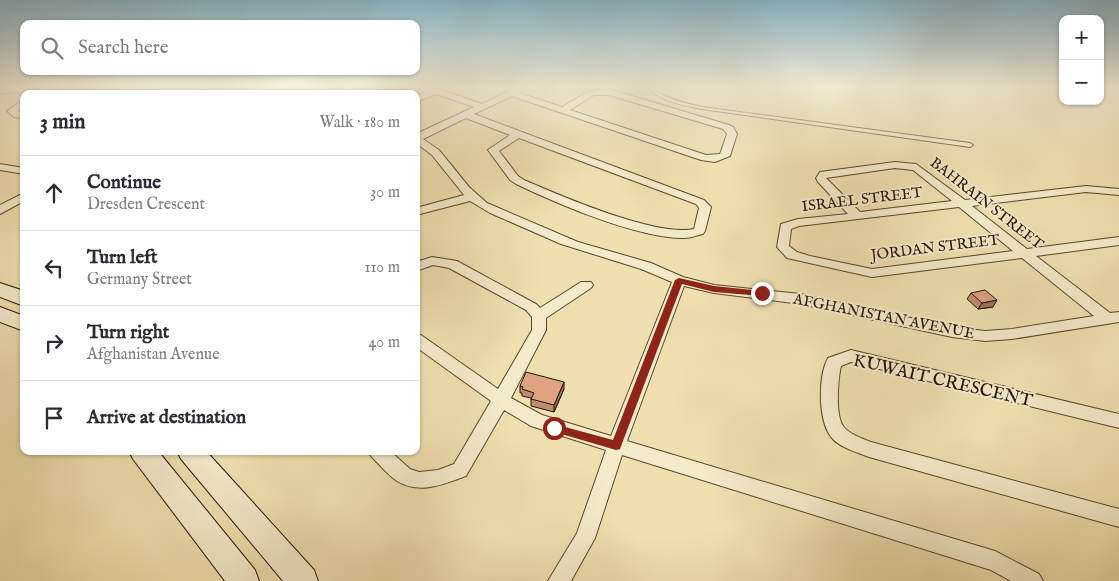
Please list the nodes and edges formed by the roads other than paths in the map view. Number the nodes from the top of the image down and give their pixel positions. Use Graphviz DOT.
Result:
graph roads {
  1 [pos="467,114"];
  2 [pos="575,114"];
  3 [pos="683,114"];
  4 [pos="746,114"];
  5 [pos="518,134"];
  6 [pos="420,137"];
  7 [pos="420,141"];
  8 [pos="970,145"];
  9 [pos="0,168"];
  10 [pos="20,170"];
  11 [pos="1119,192"];
  12 [pos="470,197"];
  13 [pos="20,198"];
  14 [pos="963,204"];
  15 [pos="0,210"];
  16 [pos="420,211"];
  17 [pos="856,215"];
  18 [pos="1119,240"];
  19 [pos="786,252"];
  20 [pos="1023,252"];
  21 [pos="420,266"];
  22 [pos="586,285"];
  23 [pos="676,285"];
  24 [pos="0,290"];
  25 [pos="20,297"];
  26 [pos="0,314"];
  27 [pos="539,316"];
  28 [pos="1113,318"];
  29 [pos="20,322"];
  30 [pos="420,342"];
  31 [pos="502,399"];
  32 [pos="1119,422"];
  33 [pos="616,446"];
  34 [pos="145,455"];
  35 [pos="193,455"];
  36 [pos="382,455"];
  37 [pos="1119,518"];
  38 [pos="244,581"];
  39 [pos="303,581"];
  40 [pos="558,581"];
  41 [pos="1032,581"];
  1 -- 5 [label="street"];
  1 -- 6 [label="street"];
  2 -- 3 [label="street"];
  4 -- 8 [label="lane"];
  5 -- 5 [label="street"];
  7 -- 12 [label="street, AFGHANISTAN AVENUE"];
  9 -- 10 [label="street"];
  11 -- 14 [label="street, ISRAEL STREET"];
  12 -- 16 [label="street"];
  12 -- 23 [label="street, AFGHANISTAN AVENUE"];
  13 -- 15 [label="street"];
  14 -- 17 [label="street, ISRAEL STREET"];
  14 -- 17 [label="street, BAHRAIN STREET"];
  14 -- 20 [label="street, BAHRAIN STREET"];
  17 -- 19 [label="street, ISRAEL STREET"];
  18 -- 20 [label="street, JORDAN STREET"];
  19 -- 20 [label="street, JORDAN STREET"];
  20 -- 28 [label="street, BAHRAIN STREET"];
  21 -- 27 [label="street"];
  22 -- 27 [label="street"];
  23 -- 28 [label="street, AFGHANISTAN AVENUE"];
  23 -- 33 [label="street"];
  24 -- 25 [label="street"];
  26 -- 29 [label="street"];
  27 -- 31 [label="street"];
  30 -- 31 [label="street"];
  31 -- 33 [label="street"];
  31 -- 36 [label="street"];
  32 -- 37 [label="street, KUWAIT CRESCENT"];
  33 -- 40 [label="street"];
  33 -- 41 [label="street"];
  34 -- 38 [label="street"];
  35 -- 39 [label="street"];
}
